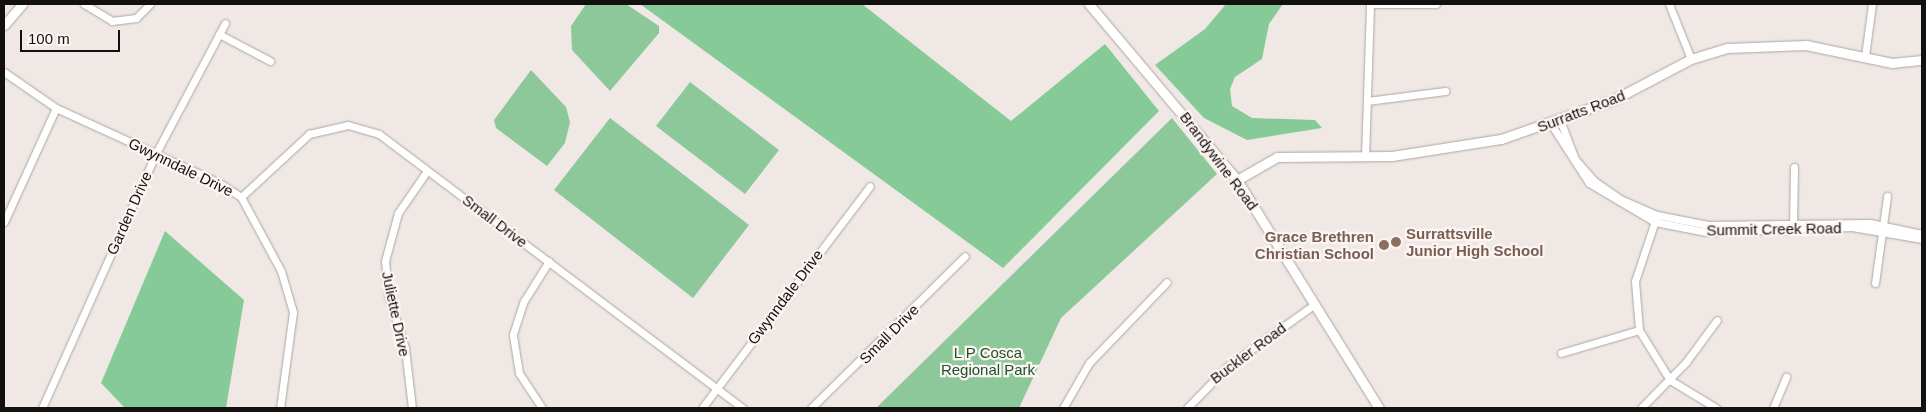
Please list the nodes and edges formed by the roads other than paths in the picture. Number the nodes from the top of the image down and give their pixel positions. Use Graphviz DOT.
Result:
graph roads {
  1 [pos="22,4"];
  2 [pos="84,4"];
  3 [pos="150,4"];
  4 [pos="1089,4"];
  5 [pos="1370,4"];
  6 [pos="1374,4"];
  7 [pos="1436,4"];
  8 [pos="1669,4"];
  9 [pos="1872,4"];
  10 [pos="226,23"];
  11 [pos="4,25"];
  12 [pos="219,34"];
  13 [pos="1866,56"];
  14 [pos="1691,59"];
  15 [pos="1922,60"];
  16 [pos="270,61"];
  17 [pos="4,72"];
  18 [pos="1445,91"];
  19 [pos="1367,101"];
  20 [pos="56,108"];
  21 [pos="1560,120"];
  22 [pos="1550,124"];
  23 [pos="156,153"];
  24 [pos="1366,157"];
  25 [pos="1794,167"];
  26 [pos="427,171"];
  27 [pos="1237,180"];
  28 [pos="870,186"];
  29 [pos="1887,196"];
  30 [pos="242,197"];
  31 [pos="1656,218"];
  32 [pos="4,222"];
  33 [pos="1793,224"];
  34 [pos="1883,228"];
  35 [pos="1922,234"];
  36 [pos="1922,239"];
  37 [pos="965,256"];
  38 [pos="549,261"];
  39 [pos="1167,282"];
  40 [pos="1875,282"];
  41 [pos="1315,304"];
  42 [pos="1717,320"];
  43 [pos="1639,330"];
  44 [pos="1561,354"];
  45 [pos="1786,376"];
  46 [pos="1670,380"];
  47 [pos="716,387"];
  48 [pos="42,408"];
  49 [pos="280,408"];
  50 [pos="412,408"];
  51 [pos="542,408"];
  52 [pos="702,408"];
  53 [pos="743,408"];
  54 [pos="811,408"];
  55 [pos="1063,408"];
  56 [pos="1187,408"];
  57 [pos="1379,408"];
  58 [pos="1641,408"];
  59 [pos="1716,408"];
  60 [pos="1773,408"];
  1 -- 11 [label="main road"];
  2 -- 3 [label="street"];
  4 -- 27 [label="main road, Brandywine Road"];
  5 -- 19 [label="street"];
  6 -- 7 [label="street"];
  8 -- 14 [label="street"];
  9 -- 13 [label="street"];
  10 -- 12 [label="street, Garden Drive"];
  12 -- 16 [label="street"];
  12 -- 23 [label="street, Garden Drive"];
  13 -- 14 [label="main road, Surratts Road"];
  13 -- 15 [label="main road, Surratts Road"];
  14 -- 21 [label="main road, Surratts Road"];
  17 -- 20 [label="street, Gwynndale Drive"];
  18 -- 19 [label="street"];
  19 -- 24 [label="street"];
  20 -- 23 [label="street, Gwynndale Drive"];
  20 -- 32 [label="street"];
  21 -- 22 [label="main road, Surratts Road"];
  21 -- 31 [label="street, Summit Creek Road"];
  22 -- 24 [label="main road, Surratts Road"];
  22 -- 31 [label="street, Summit Creek Road"];
  23 -- 30 [label="street, Gwynndale Drive"];
  23 -- 48 [label="street, Garden Drive"];
  24 -- 27 [label="main road, Surratts Road"];
  25 -- 33 [label="street"];
  26 -- 30 [label="street, Small Drive"];
  26 -- 38 [label="street, Small Drive"];
  26 -- 50 [label="street, Juliette Drive"];
  27 -- 41 [label="main road, Brandywine Road"];
  28 -- 47 [label="street, Gwynndale Drive"];
  29 -- 34 [label="street"];
  30 -- 49 [label="street, Gwynndale Drive"];
  31 -- 33 [label="street, Summit Creek Road"];
  31 -- 43 [label="street"];
  33 -- 34 [label="street, Summit Creek Road"];
  34 -- 35 [label="street, Summit Creek Road"];
  34 -- 36 [label="street, Summit Creek Road"];
  34 -- 40 [label="street"];
  37 -- 54 [label="street, Small Drive"];
  38 -- 47 [label="street, Small Drive"];
  38 -- 51 [label="street"];
  39 -- 55 [label="street"];
  41 -- 56 [label="street, Buckler Road"];
  41 -- 57 [label="main road, Brandywine Road"];
  42 -- 46 [label="street"];
  43 -- 44 [label="street"];
  43 -- 46 [label="street"];
  45 -- 60 [label="street"];
  46 -- 58 [label="street"];
  46 -- 59 [label="street"];
  47 -- 52 [label="street, Gwynndale Drive"];
  47 -- 53 [label="street, Small Drive"];
}
